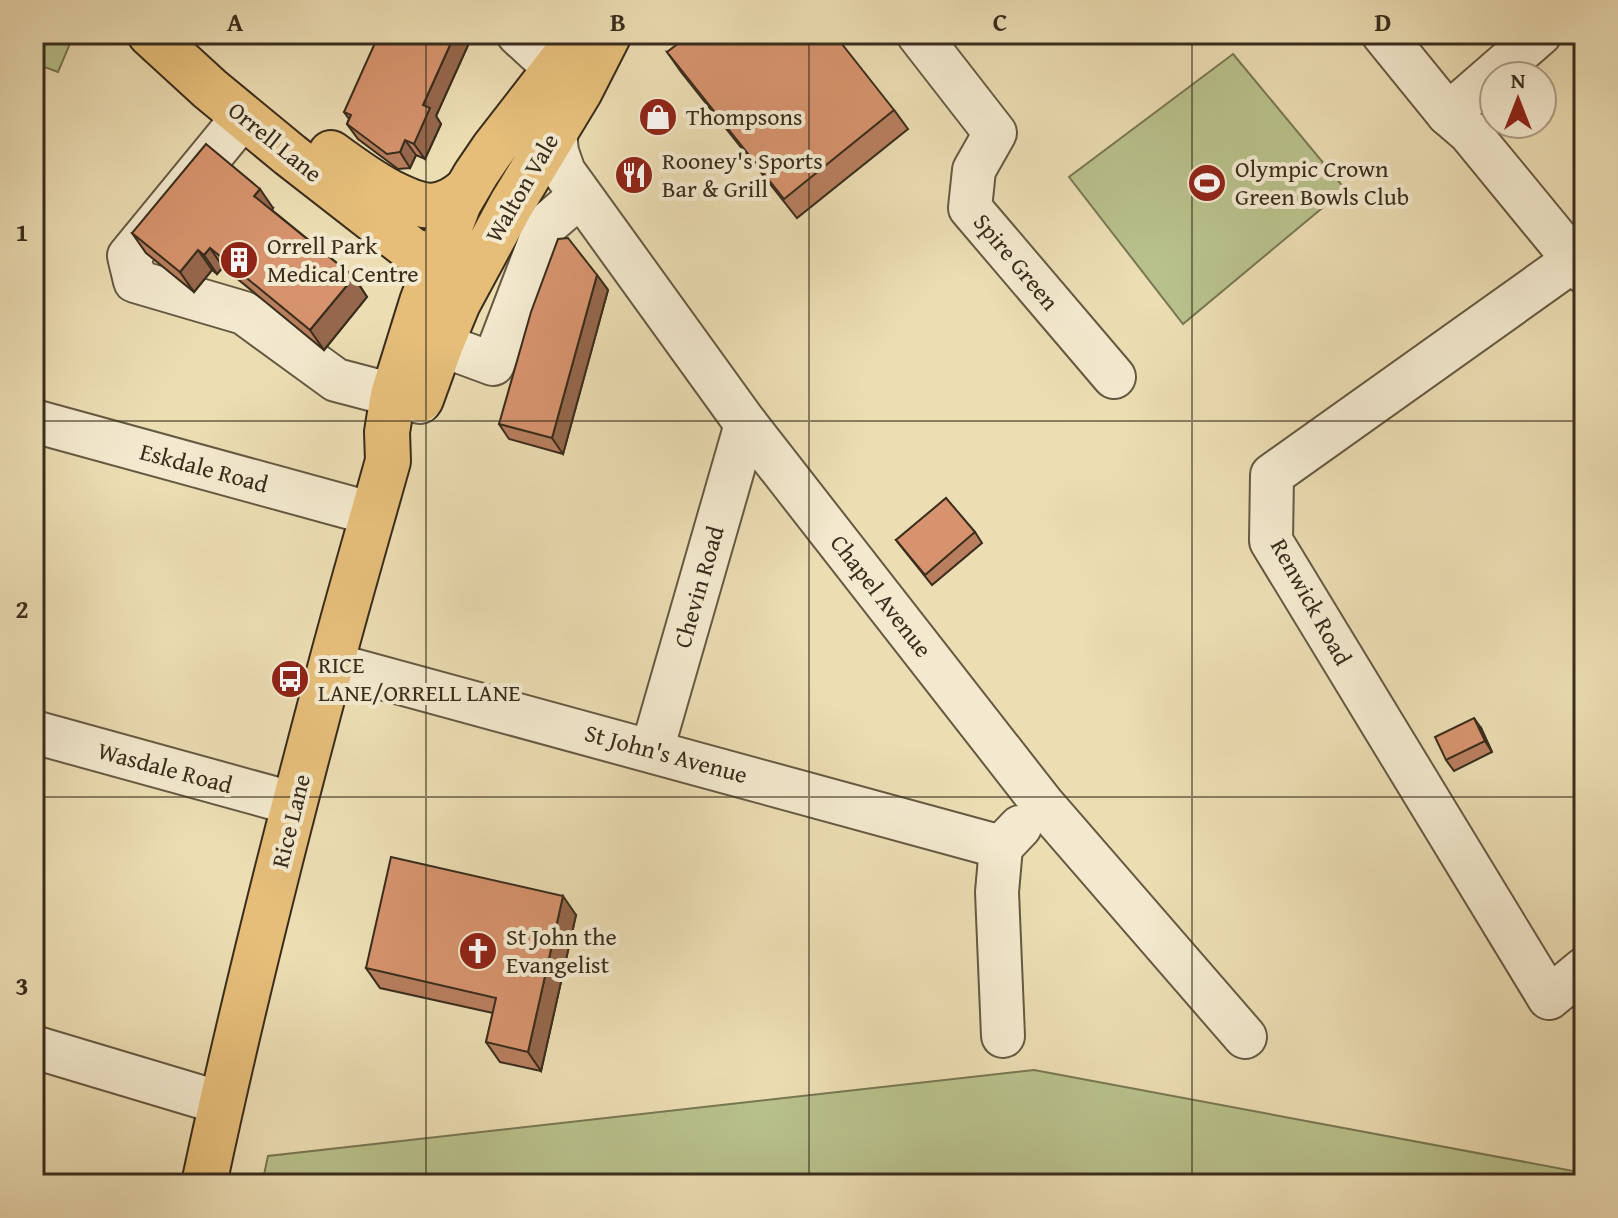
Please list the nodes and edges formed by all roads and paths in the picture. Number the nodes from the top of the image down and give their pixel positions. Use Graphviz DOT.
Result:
graph roads {
  1 [pos="150,34"];
  2 [pos="177,34"];
  3 [pos="518,34"];
  4 [pos="585,34"];
  5 [pos="609,34"];
  6 [pos="918,34"];
  7 [pos="1383,34"];
  8 [pos="1528,38"];
  9 [pos="567,80"];
  10 [pos="1448,114"];
  11 [pos="243,117"];
  12 [pos="555,132"];
  13 [pos="580,196"];
  14 [pos="493,236"];
  15 [pos="430,242"];
  16 [pos="1579,266"];
  17 [pos="431,325"];
  18 [pos="1114,377"];
  19 [pos="407,399"];
  20 [pos="34,421"];
  21 [pos="746,424"];
  22 [pos="373,514"];
  23 [pos="331,664"];
  24 [pos="34,732"];
  25 [pos="652,750"];
  26 [pos="1042,803"];
  27 [pos="295,804"];
  28 [pos="1001,847"];
  29 [pos="1584,969"];
  30 [pos="1003,1036"];
  31 [pos="1245,1037"];
  32 [pos="34,1047"];
  33 [pos="221,1103"];
  34 [pos="204,1184"];
  1 -- 11 [label="main road, Orrell Lane"];
  2 -- 15 [label="main road, Orrell Lane"];
  3 -- 9 [label="street"];
  4 -- 9 [label="main road, Walton Vale"];
  5 -- 9 [label="main road, Walton Vale"];
  6 -- 18 [label="street, Spire Green"];
  7 -- 10 [label="street"];
  8 -- 10 [label="street"];
  9 -- 12 [label="main road, Walton Vale"];
  9 -- 15 [label="main road, Walton Vale"];
  10 -- 16 [label="street"];
  11 -- 15 [label="main road, Orrell Lane"];
  11 -- 19 [label="street"];
  12 -- 13 [label="street, Chapel Avenue"];
  12 -- 14 [label="main road, Walton Vale"];
  13 -- 17 [label="street"];
  13 -- 21 [label="street, Chapel Avenue"];
  14 -- 15 [label="main road"];
  14 -- 17 [label="main road, Walton Vale"];
  15 -- 17 [label="main road"];
  16 -- 29 [label="street, Renwick Road"];
  17 -- 19 [label="main road, Rice Lane"];
  19 -- 22 [label="main road, Rice Lane"];
  20 -- 22 [label="street, Eskdale Road"];
  21 -- 25 [label="street, Chevin Road"];
  21 -- 26 [label="street, Chapel Avenue"];
  22 -- 23 [label="main road, Rice Lane"];
  23 -- 25 [label="street, St John's Avenue"];
  23 -- 27 [label="main road, Rice Lane"];
  24 -- 27 [label="street, Wasdale Road"];
  25 -- 28 [label="street, St John's Avenue"];
  26 -- 28 [label="street"];
  26 -- 31 [label="street, Chapel Avenue"];
  27 -- 33 [label="main road, Rice Lane"];
  28 -- 30 [label="street"];
  32 -- 33 [label="street"];
  33 -- 34 [label="main road, Rice Lane"];
}
